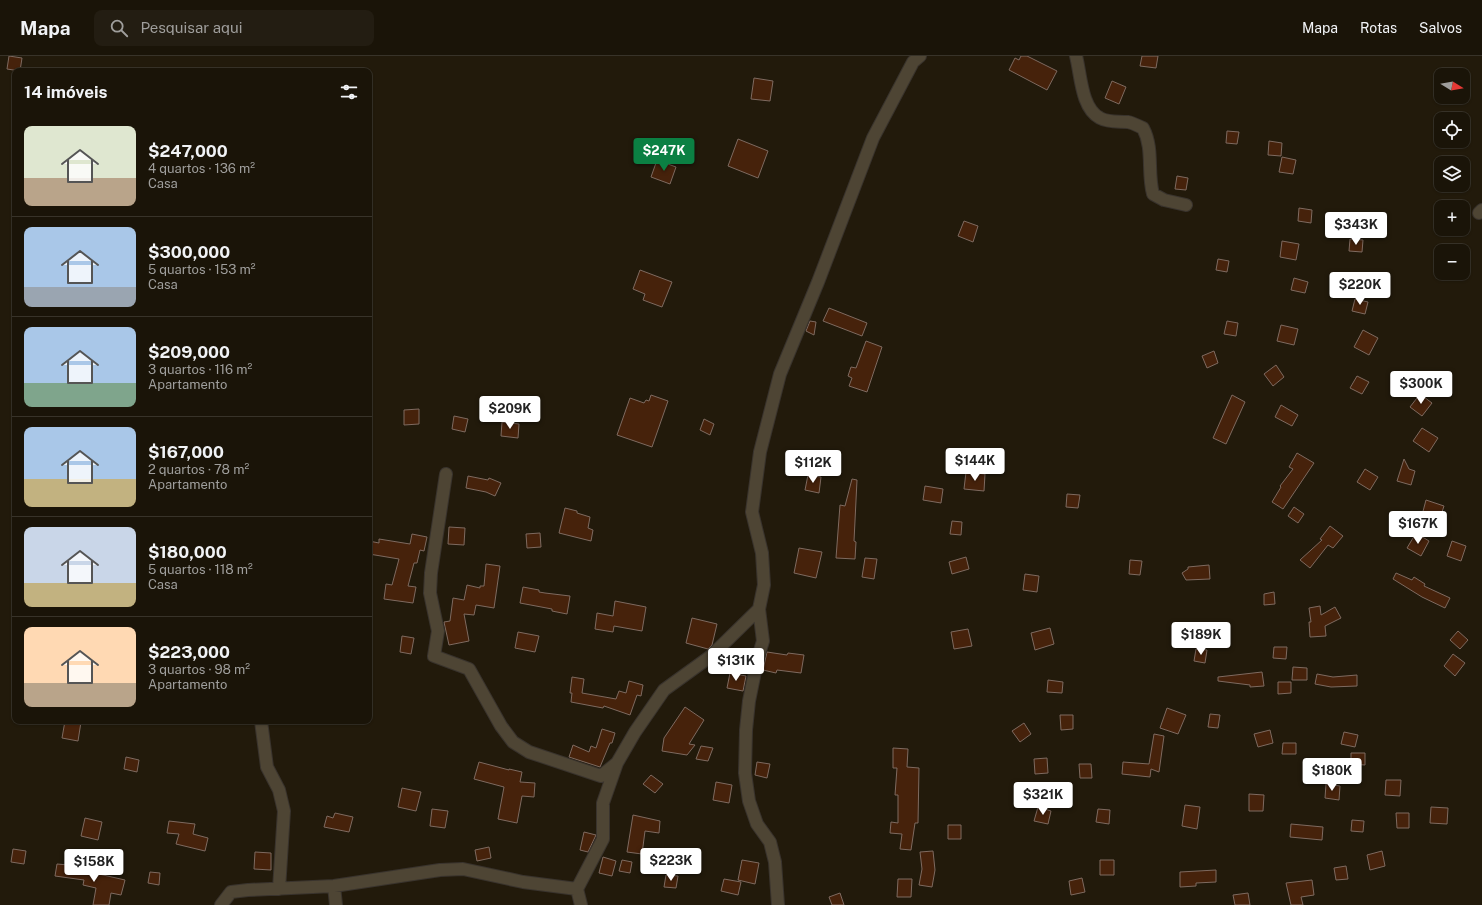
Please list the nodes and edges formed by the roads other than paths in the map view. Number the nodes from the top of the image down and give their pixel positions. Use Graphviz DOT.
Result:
graph roads {
  1 [pos="920,56"];
  2 [pos="1076,56"];
  3 [pos="1186,205"];
  4 [pos="446,474"];
  5 [pos="759,609"];
  6 [pos="261,724"];
  7 [pos="617,763"];
  8 [pos="334,886"];
  9 [pos="279,889"];
  10 [pos="577,890"];
  11 [pos="221,905"];
  12 [pos="336,905"];
  13 [pos="581,905"];
  14 [pos="778,905"];
  1 -- 5 [label="street"];
  2 -- 3 [label="street"];
  4 -- 7 [label="street"];
  5 -- 7 [label="street"];
  5 -- 14 [label="street"];
  6 -- 9 [label="street"];
  7 -- 10 [label="street"];
  8 -- 9 [label="street"];
  8 -- 10 [label="street"];
  8 -- 12 [label="street"];
  9 -- 11 [label="street"];
  10 -- 13 [label="street"];
}
